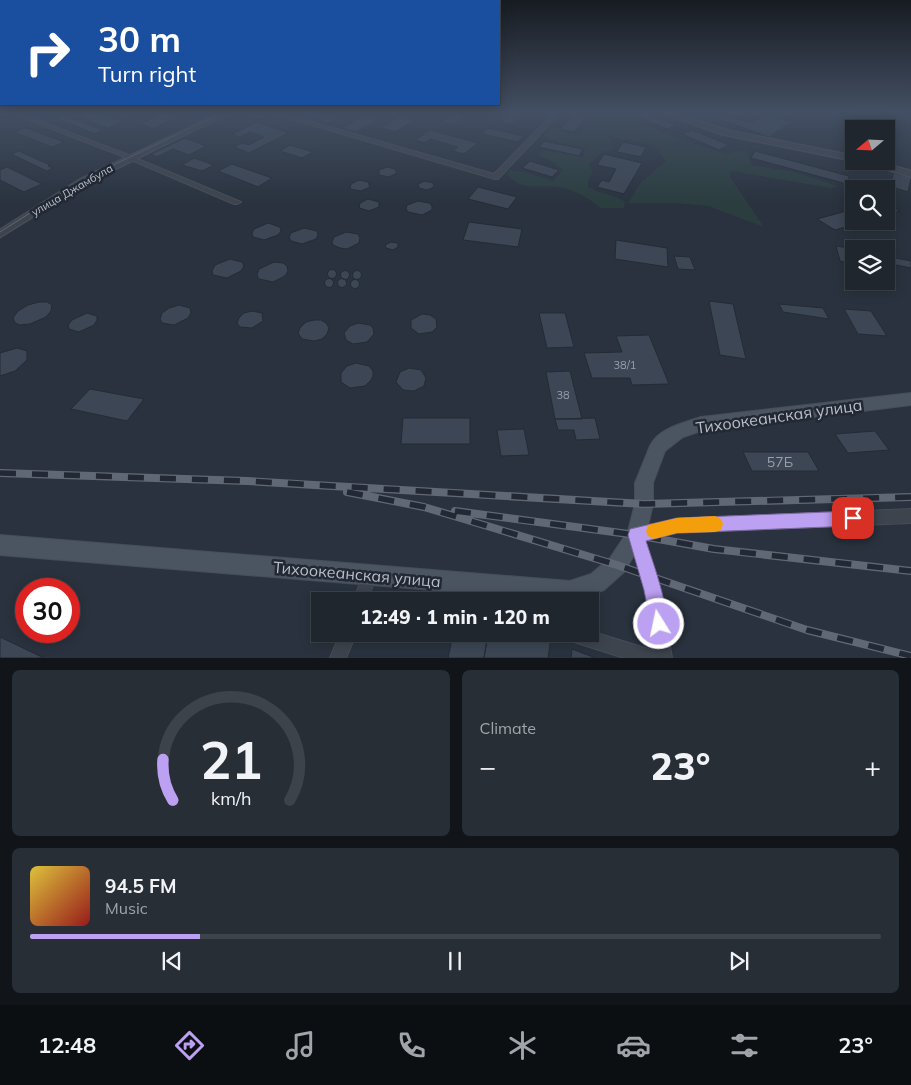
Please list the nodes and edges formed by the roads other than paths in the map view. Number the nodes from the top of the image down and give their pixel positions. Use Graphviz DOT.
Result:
graph roads {
  1 [pos="92,143"];
  2 [pos="154,143"];
  3 [pos="157,143"];
  4 [pos="377,143"];
  5 [pos="528,143"];
  6 [pos="776,143"];
  7 [pos="127,156"];
  8 [pos="845,157"];
  9 [pos="895,169"];
  10 [pos="911,174"];
  11 [pos="237,202"];
  12 [pos="0,225"];
  13 [pos="0,234"];
  14 [pos="911,399"];
  15 [pos="911,516"];
  16 [pos="636,535"];
  17 [pos="0,545"];
  18 [pos="370,575"];
  19 [pos="363,592"];
  20 [pos="345,642"];
  21 [pos="599,642"];
  22 [pos="338,658"];
  23 [pos="652,658"];
  24 [pos="664,658"];
  1 -- 7 [label="street"];
  2 -- 7 [label="street, улица Джамбула"];
  3 -- 7 [label="street, улица Джамбула"];
  4 -- 5 [label="street"];
  6 -- 8 [label="street"];
  7 -- 11 [label="street"];
  7 -- 12 [label="street, улица Джамбула"];
  7 -- 13 [label="street, улица Джамбула"];
  9 -- 10 [label="street"];
  14 -- 16 [label="main road, Тихоокеанская улица"];
  15 -- 16 [label="street"];
  16 -- 18 [label="main road, Тихоокеанская улица"];
  16 -- 24 [label="street"];
  17 -- 18 [label="main road, Тихоокеанская улица"];
  18 -- 19 [label="street"];
  20 -- 22 [label="street"];
  21 -- 23 [label="street"];
}
